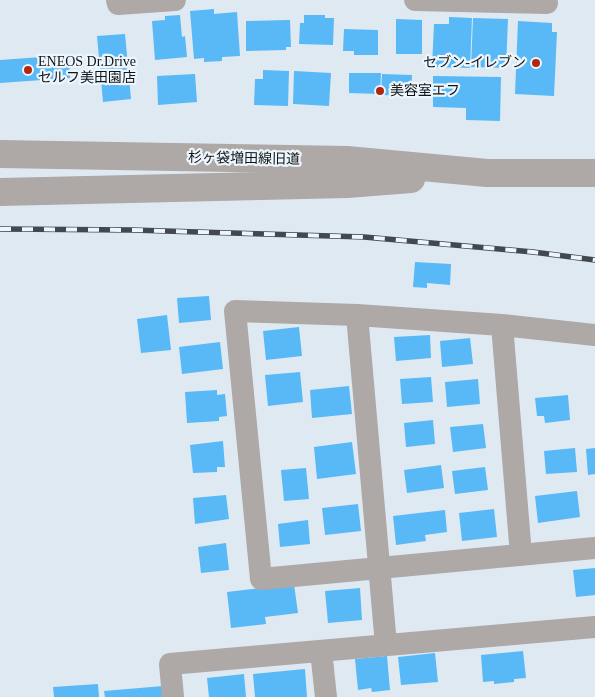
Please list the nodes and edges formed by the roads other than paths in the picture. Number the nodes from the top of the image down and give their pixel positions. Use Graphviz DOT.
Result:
graph roads {
  1 [pos="117,0"];
  2 [pos="175,0"];
  3 [pos="415,0"];
  4 [pos="546,0"];
  5 [pos="0,154"];
  6 [pos="487,173"];
  7 [pos="595,173"];
  8 [pos="0,192"];
  9 [pos="357,315"];
  10 [pos="502,325"];
  11 [pos="595,335"];
  12 [pos="595,548"];
  13 [pos="521,556"];
  14 [pos="379,569"];
  15 [pos="595,627"];
  16 [pos="386,645"];
  17 [pos="321,651"];
  18 [pos="173,697"];
  19 [pos="326,697"];
  1 -- 2 [label="street"];
  3 -- 4 [label="street"];
  5 -- 6 [label="street, 杉ヶ袋増田線旧道"];
  6 -- 7 [label="street, 杉ヶ袋増田線旧道"];
  6 -- 8 [label="street, 杉ヶ袋増田線旧道"];
  9 -- 10 [label="street"];
  9 -- 14 [label="street"];
  9 -- 14 [label="street"];
  10 -- 11 [label="street"];
  10 -- 13 [label="street"];
  12 -- 13 [label="street"];
  13 -- 14 [label="street"];
  14 -- 16 [label="street"];
  15 -- 16 [label="street"];
  16 -- 17 [label="street"];
  17 -- 18 [label="street"];
  17 -- 19 [label="street"];
}
